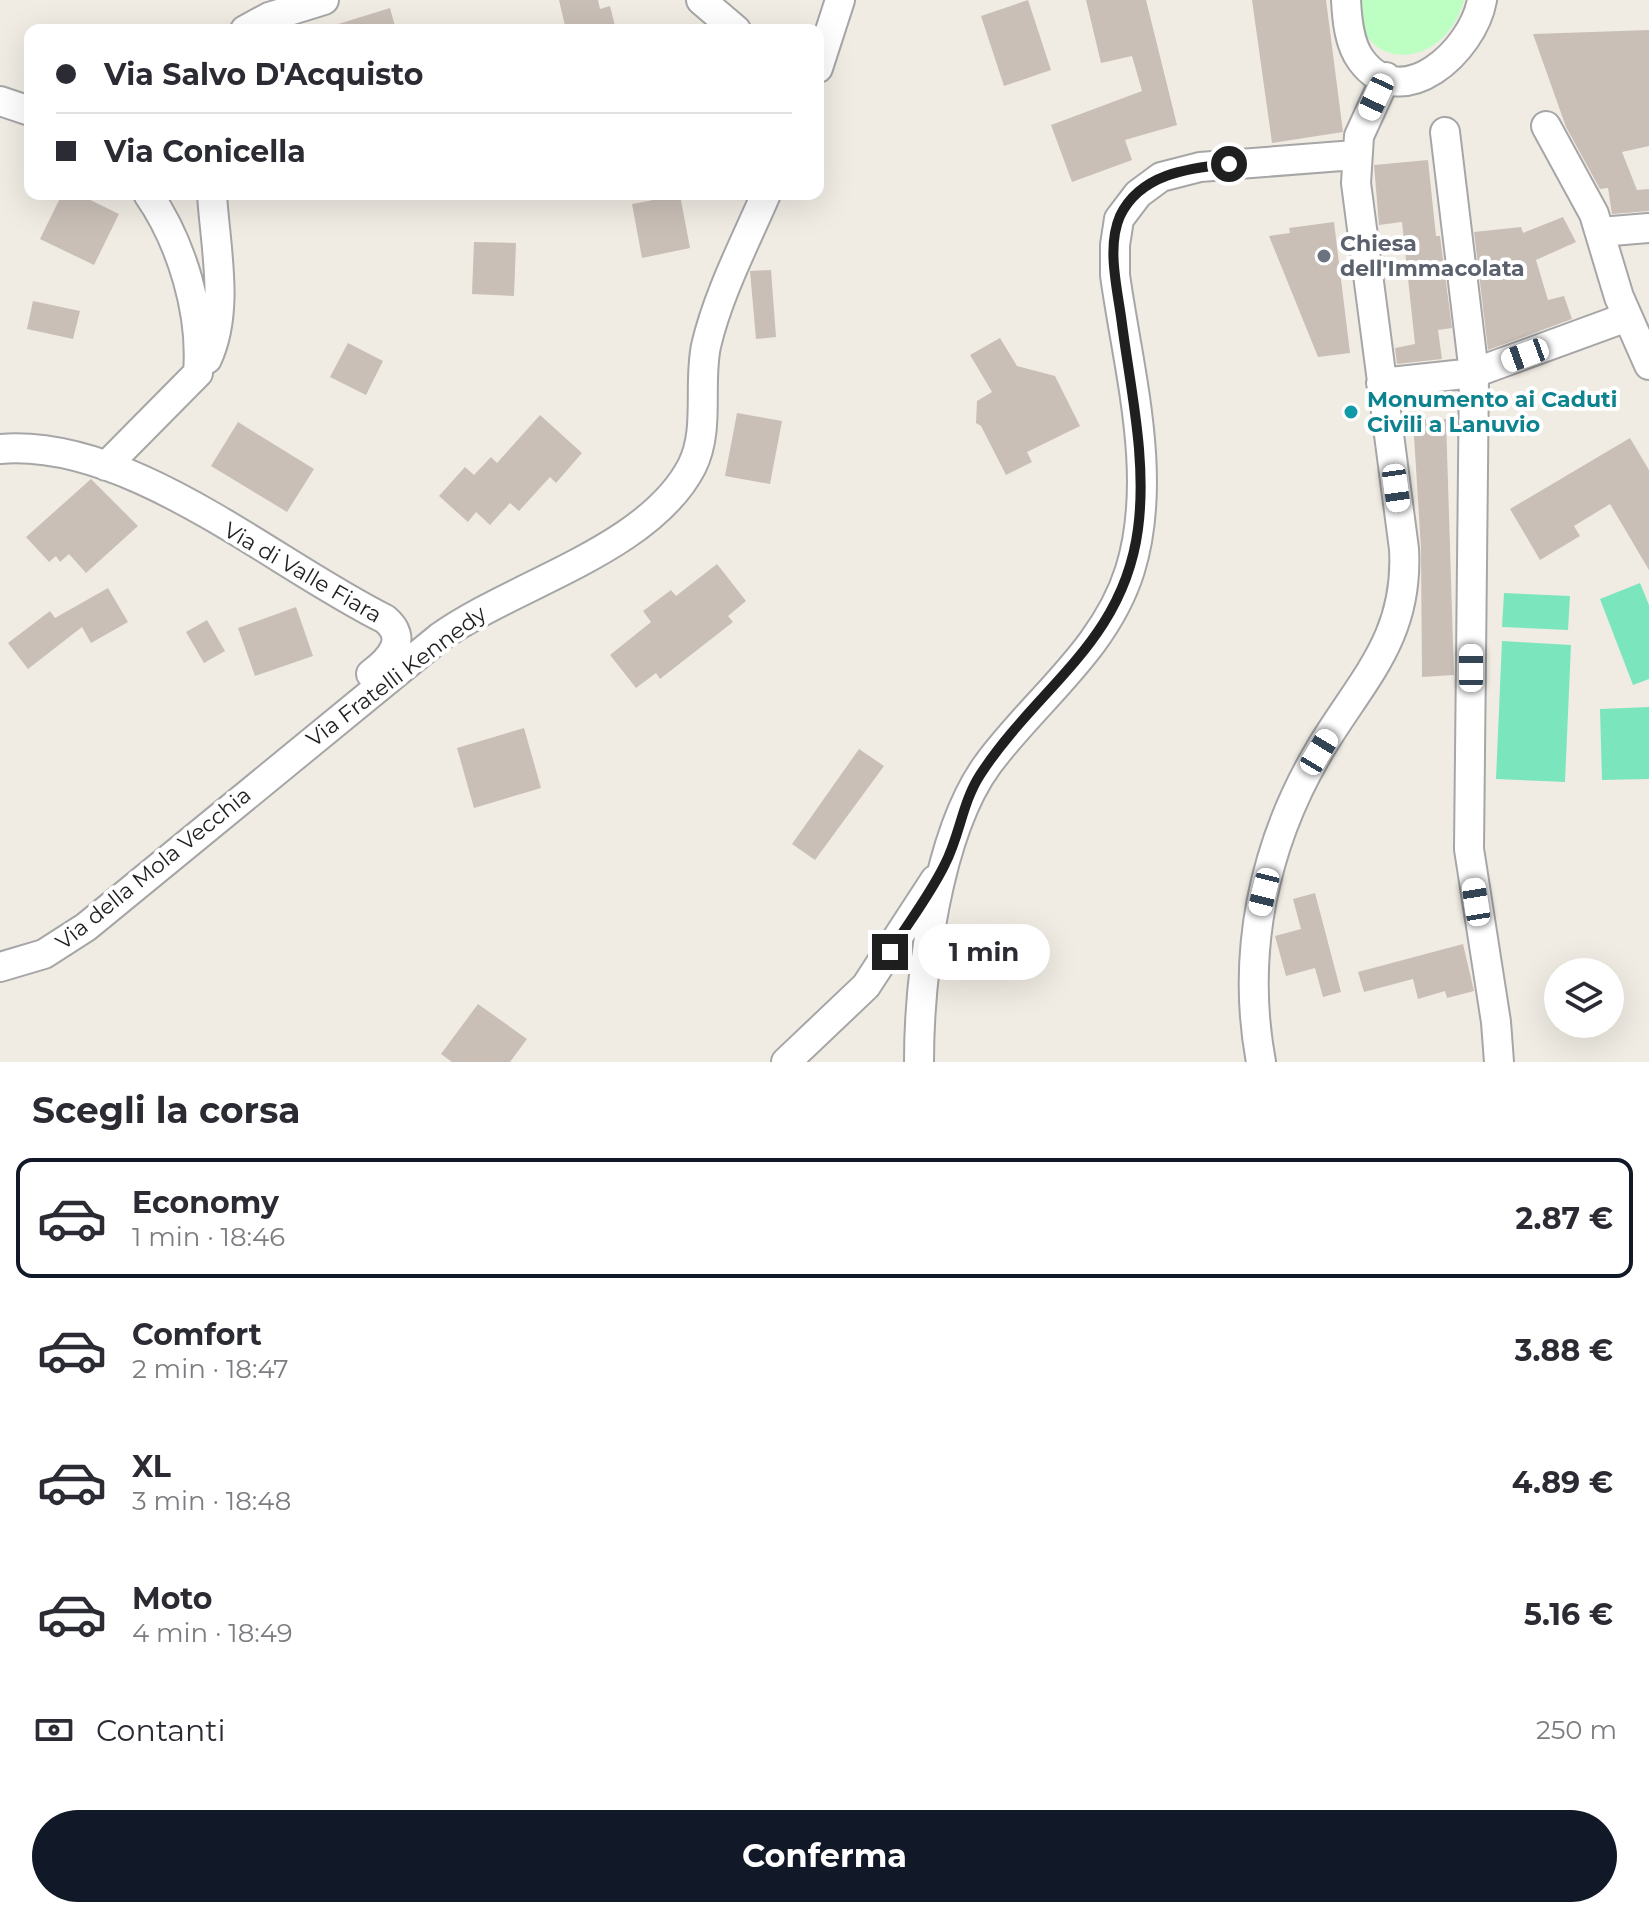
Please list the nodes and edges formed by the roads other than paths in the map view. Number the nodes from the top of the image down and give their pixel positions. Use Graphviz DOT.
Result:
graph roads {
  1 [pos="324,0"];
  2 [pos="701,0"];
  3 [pos="840,0"];
  4 [pos="1346,0"];
  5 [pos="1482,0"];
  6 [pos="256,24"];
  7 [pos="729,24"];
  8 [pos="824,49"];
  9 [pos="1386,77"];
  10 [pos="0,101"];
  11 [pos="24,109"];
  12 [pos="1546,126"];
  13 [pos="1445,132"];
  14 [pos="1355,155"];
  15 [pos="151,200"];
  16 [pos="212,200"];
  17 [pos="764,200"];
  18 [pos="1649,228"];
  19 [pos="1600,232"];
  20 [pos="1627,317"];
  21 [pos="1649,365"];
  22 [pos="198,373"];
  23 [pos="1474,373"];
  24 [pos="1381,383"];
  25 [pos="0,449"];
  26 [pos="106,466"];
  27 [pos="297,751"];
  28 [pos="946,863"];
  29 [pos="0,967"];
  30 [pos="786,1062"];
  31 [pos="919,1062"];
  32 [pos="1261,1062"];
  33 [pos="1499,1062"];
  1 -- 6 [label="street"];
  2 -- 7 [label="street"];
  3 -- 8 [label="street"];
  4 -- 9 [label="street"];
  5 -- 9 [label="street"];
  9 -- 14 [label="street"];
  10 -- 11 [label="street"];
  12 -- 19 [label="street"];
  13 -- 23 [label="street"];
  14 -- 24 [label="street"];
  14 -- 28 [label="street"];
  15 -- 22 [label="street"];
  16 -- 22 [label="street"];
  17 -- 27 [label="street, Via Fratelli Kennedy"];
  18 -- 19 [label="street"];
  19 -- 20 [label="street"];
  20 -- 21 [label="street"];
  20 -- 23 [label="street"];
  22 -- 26 [label="street"];
  23 -- 24 [label="street"];
  23 -- 33 [label="street"];
  24 -- 32 [label="street"];
  25 -- 26 [label="street, Via di Valle Fiara"];
  26 -- 27 [label="street, Via di Valle Fiara"];
  27 -- 29 [label="street, Via della Mola Vecchia"];
  28 -- 30 [label="street"];
  28 -- 31 [label="street"];
}
